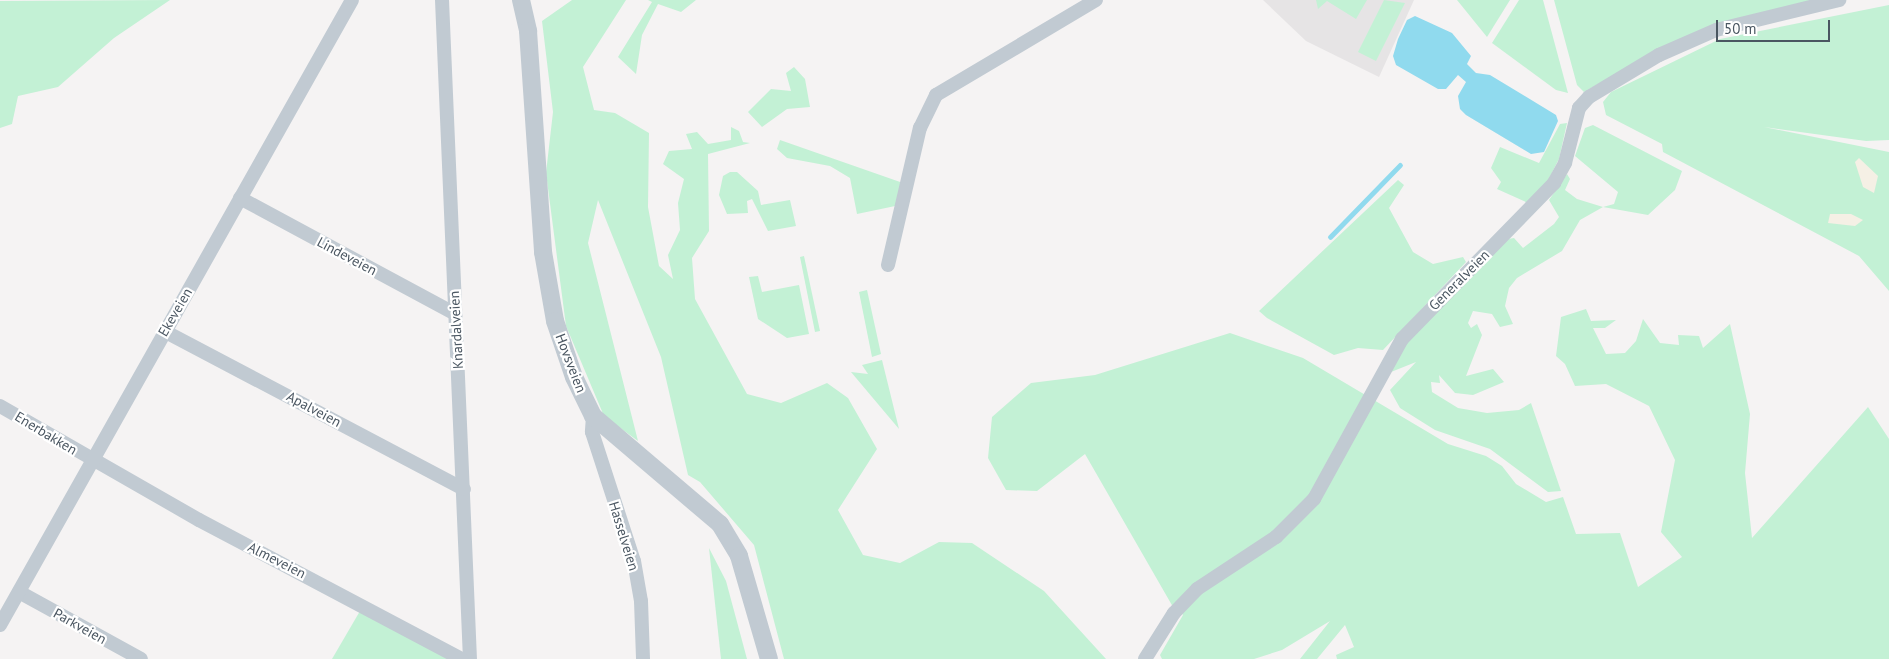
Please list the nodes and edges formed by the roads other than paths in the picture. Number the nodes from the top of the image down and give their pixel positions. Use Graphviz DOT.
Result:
graph roads {
  1 [pos="352,0"];
  2 [pos="442,0"];
  3 [pos="521,0"];
  4 [pos="1096,0"];
  5 [pos="1839,0"];
  6 [pos="240,198"];
  7 [pos="888,265"];
  8 [pos="455,314"];
  9 [pos="164,331"];
  10 [pos="0,406"];
  11 [pos="593,416"];
  12 [pos="92,461"];
  13 [pos="464,489"];
  14 [pos="19,592"];
  15 [pos="0,625"];
  16 [pos="141,659"];
  17 [pos="461,659"];
  18 [pos="470,659"];
  19 [pos="643,659"];
  20 [pos="769,659"];
  21 [pos="1145,659"];
  1 -- 6 [label="street, Ekeveien"];
  2 -- 8 [label="street, Knardalveien"];
  3 -- 11 [label="street, Hovsveien"];
  4 -- 7 [label="street"];
  5 -- 21 [label="street, Generalveien"];
  6 -- 8 [label="street, Lindeveien"];
  6 -- 9 [label="street, Ekeveien"];
  8 -- 13 [label="street, Knardalveien"];
  9 -- 12 [label="street, Ekeveien"];
  9 -- 13 [label="street, Apalveien"];
  10 -- 12 [label="street, Enerbakken"];
  11 -- 19 [label="street, Hasselveien"];
  11 -- 20 [label="street, Hovsveien"];
  12 -- 14 [label="street, Ekeveien"];
  12 -- 17 [label="street, Almeveien"];
  13 -- 18 [label="street, Knardalveien"];
  14 -- 15 [label="street, Ekeveien"];
  14 -- 16 [label="street, Parkveien"];
}
